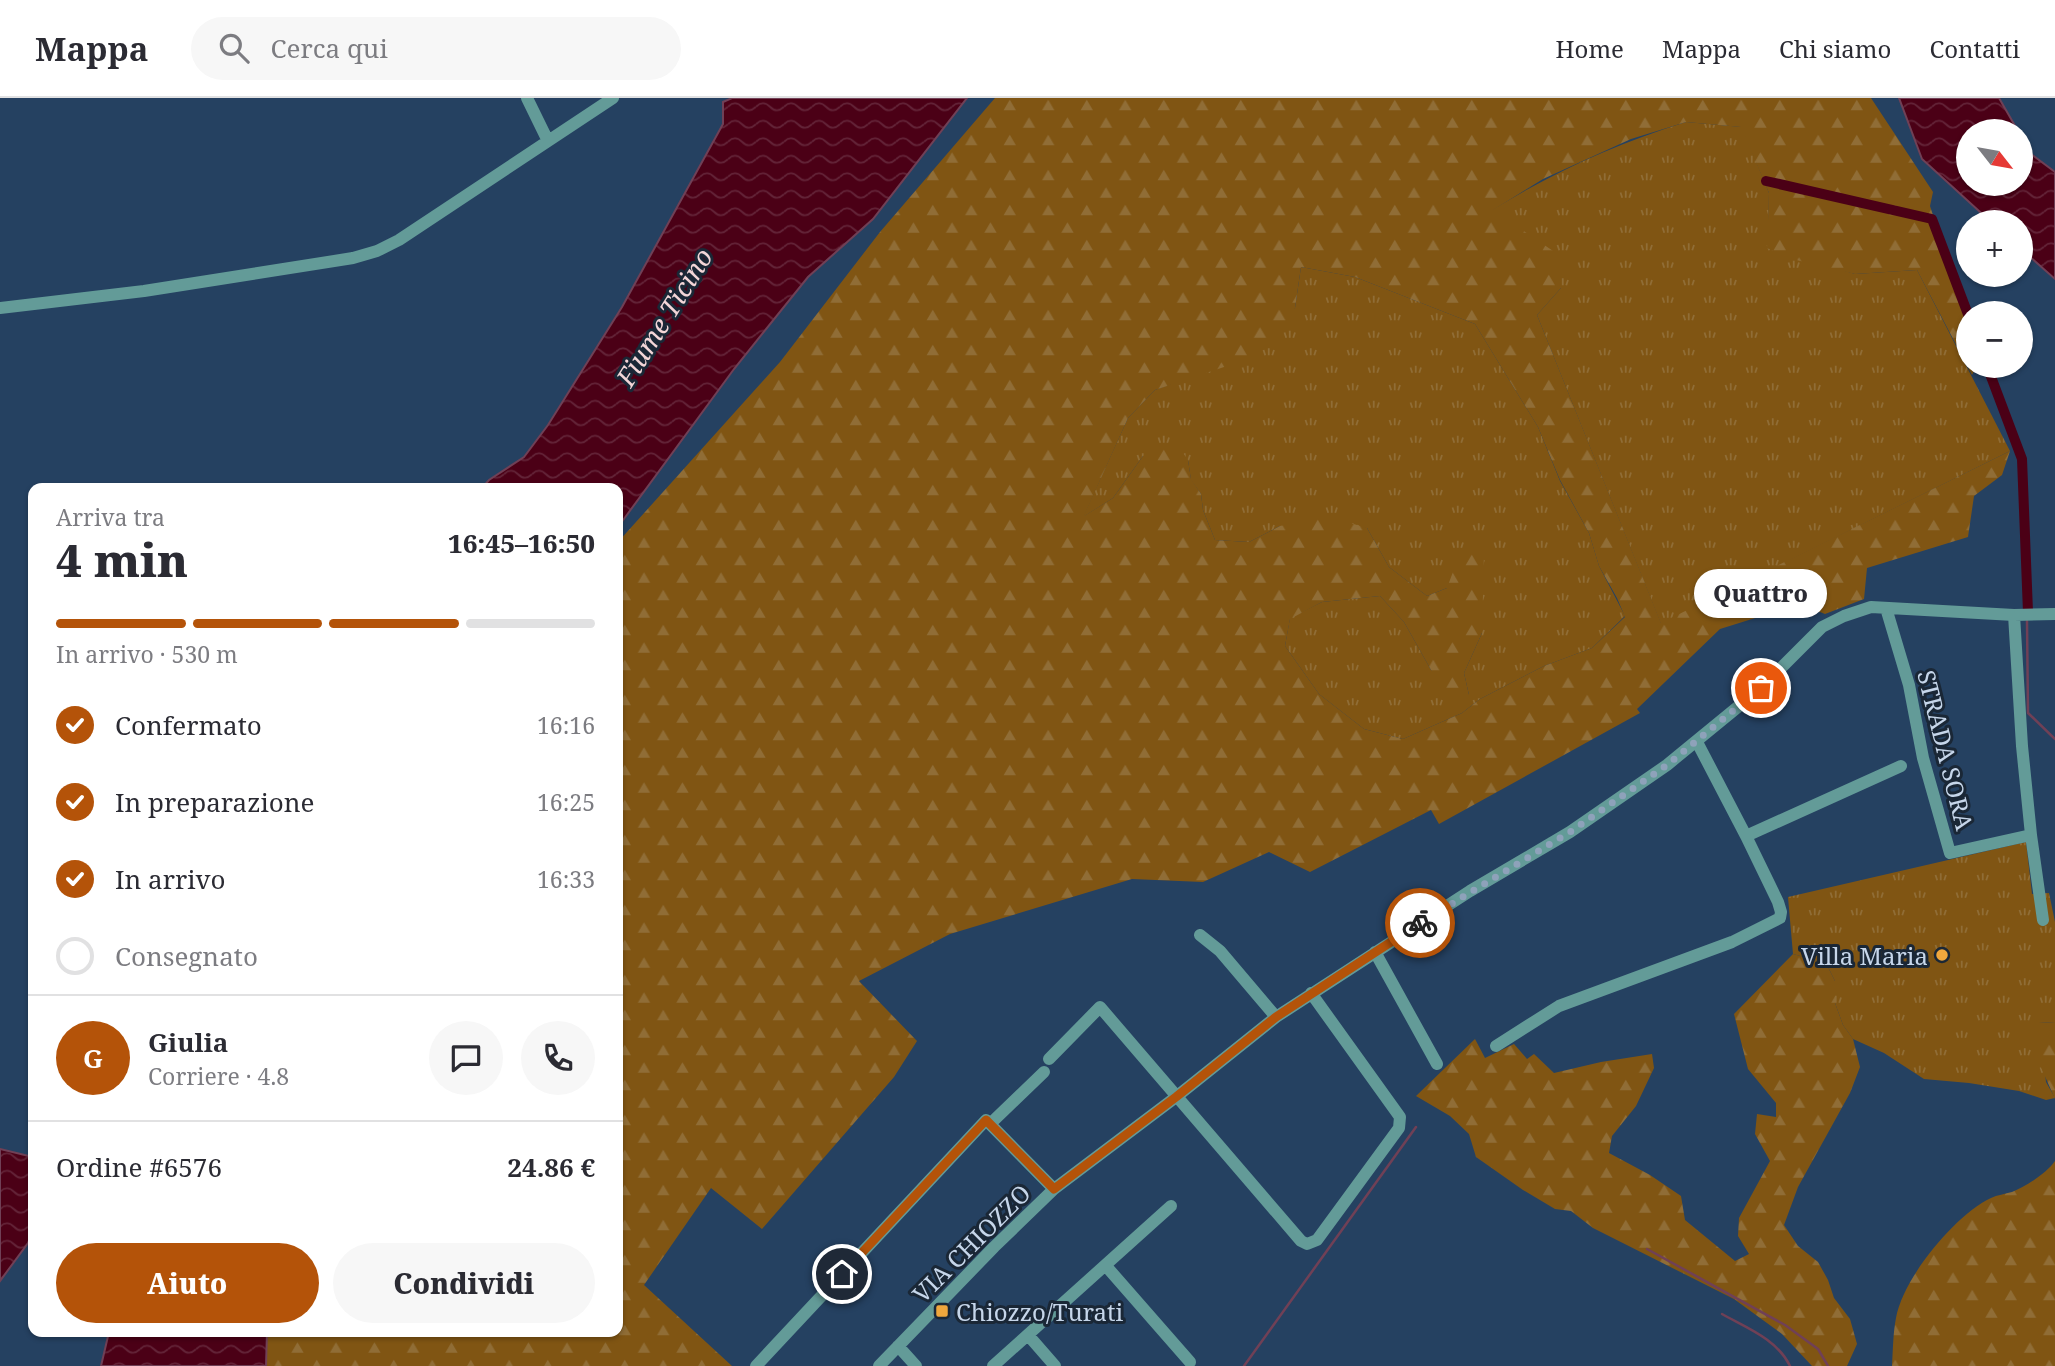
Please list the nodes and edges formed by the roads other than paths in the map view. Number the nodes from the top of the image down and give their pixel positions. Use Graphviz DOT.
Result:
graph roads {
  1 [pos="527,98"];
  2 [pos="612,98"];
  3 [pos="548,141"];
  4 [pos="0,308"];
  5 [pos="1886,608"];
  6 [pos="2055,614"];
  7 [pos="2014,615"];
  8 [pos="1697,742"];
  9 [pos="1901,765"];
  10 [pos="2031,835"];
  11 [pos="1746,836"];
  12 [pos="2043,920"];
  13 [pos="1200,934"];
  14 [pos="1376,952"];
  15 [pos="1311,993"];
  16 [pos="1276,1017"];
  17 [pos="1496,1046"];
  18 [pos="1437,1064"];
  19 [pos="1176,1097"];
  20 [pos="990,1124"];
  21 [pos="1054,1189"];
  22 [pos="1171,1206"];
  23 [pos="1106,1266"];
  24 [pos="1028,1335"];
  25 [pos="898,1346"];
  26 [pos="1190,1362"];
  27 [pos="756,1366"];
  28 [pos="879,1366"];
  29 [pos="916,1366"];
  30 [pos="993,1366"];
  31 [pos="1055,1366"];
  1 -- 3 [label="street"];
  2 -- 3 [label="street"];
  3 -- 4 [label="street"];
  5 -- 7 [label="street"];
  5 -- 8 [label="street"];
  5 -- 10 [label="street, STRADA SORA"];
  6 -- 7 [label="street"];
  7 -- 10 [label="street"];
  8 -- 11 [label="street"];
  8 -- 14 [label="street, VIA CHIOZZO"];
  9 -- 11 [label="street, STRADA SORA"];
  10 -- 12 [label="street"];
  11 -- 17 [label="street"];
  13 -- 16 [label="street"];
  14 -- 15 [label="street, VIA CHIOZZO"];
  14 -- 18 [label="street"];
  15 -- 16 [label="street, VIA CHIOZZO"];
  15 -- 19 [label="street"];
  16 -- 19 [label="street, VIA CHIOZZO"];
  19 -- 20 [label="street"];
  19 -- 21 [label="street, VIA CHIOZZO"];
  20 -- 21 [label="street"];
  20 -- 27 [label="street"];
  21 -- 25 [label="street, VIA CHIOZZO"];
  22 -- 23 [label="street"];
  23 -- 24 [label="street"];
  23 -- 26 [label="street"];
  24 -- 30 [label="street"];
  24 -- 31 [label="street"];
  25 -- 28 [label="street, VIA CHIOZZO"];
  25 -- 29 [label="street"];
}
